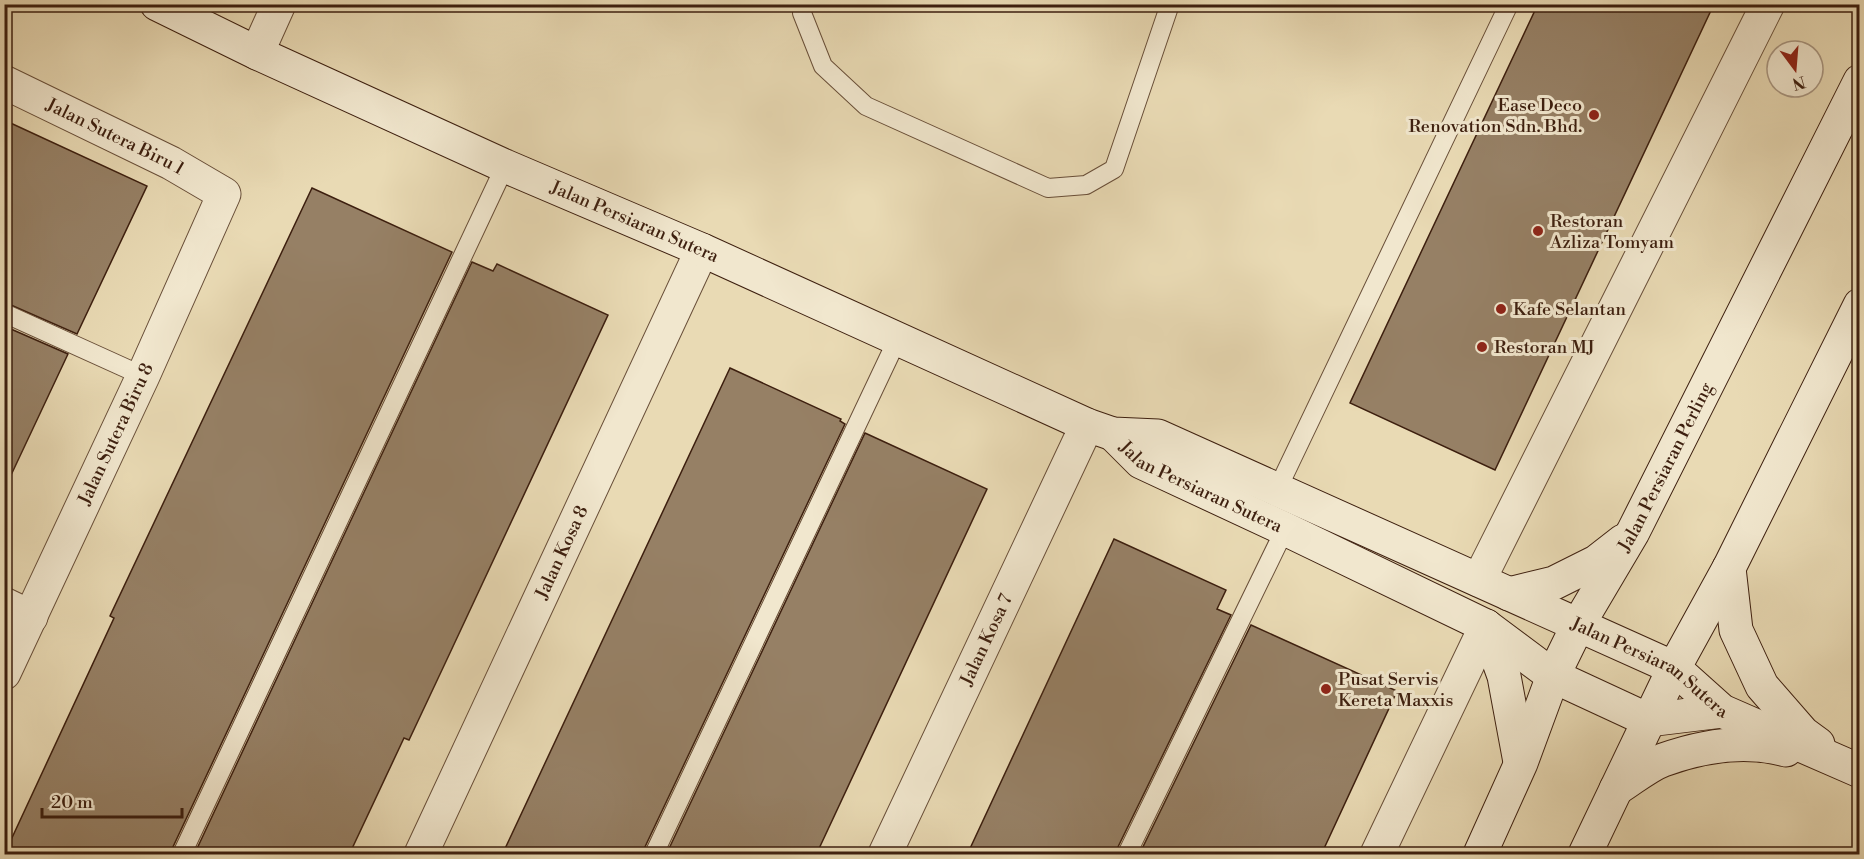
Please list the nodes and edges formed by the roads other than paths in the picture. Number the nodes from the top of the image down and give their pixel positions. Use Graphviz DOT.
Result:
graph roads {
  1 [pos="157,4"];
  2 [pos="279,4"];
  3 [pos="802,4"];
  4 [pos="1170,4"];
  5 [pos="1509,4"];
  6 [pos="1768,4"];
  7 [pos="257,53"];
  8 [pos="1860,81"];
  9 [pos="4,82"];
  10 [pos="505,166"];
  11 [pos="224,194"];
  12 [pos="702,250"];
  13 [pos="1860,305"];
  14 [pos="4,314"];
  15 [pos="897,340"];
  16 [pos="143,376"];
  17 [pos="1100,429"];
  18 [pos="1277,490"];
  19 [pos="1285,529"];
  20 [pos="1633,532"];
  21 [pos="1729,568"];
  22 [pos="1479,580"];
  23 [pos="1509,594"];
  24 [pos="18,610"];
  25 [pos="1578,625"];
  26 [pos="1486,626"];
  27 [pos="1674,668"];
  28 [pos="4,673"];
  29 [pos="1553,676"];
  30 [pos="1722,711"];
  31 [pos="1648,720"];
  32 [pos="1521,764"];
  33 [pos="1854,769"];
  34 [pos="1616,789"];
  35 [pos="182,855"];
  36 [pos="421,855"];
  37 [pos="654,855"];
  38 [pos="885,855"];
  39 [pos="1127,855"];
  40 [pos="1377,855"];
  41 [pos="1480,855"];
  42 [pos="1585,855"];
  1 -- 7 [label="street, Jalan Persiaran Sutera"];
  2 -- 7 [label="street"];
  3 -- 4 [label="lane"];
  5 -- 18 [label="lane"];
  6 -- 22 [label="street"];
  7 -- 10 [label="street, Jalan Persiaran Sutera"];
  8 -- 20 [label="street, Jalan Persiaran Perling"];
  9 -- 11 [label="street, Jalan Sutera Biru 1"];
  10 -- 12 [label="street, Jalan Persiaran Sutera"];
  10 -- 35 [label="lane"];
  11 -- 16 [label="street, Jalan Sutera Biru 8"];
  12 -- 15 [label="street, Jalan Persiaran Sutera"];
  12 -- 36 [label="street, Jalan Kosa 8"];
  13 -- 21 [label="street"];
  14 -- 16 [label="lane"];
  15 -- 17 [label="street, Jalan Persiaran Sutera"];
  15 -- 37 [label="lane"];
  16 -- 24 [label="street, Jalan Sutera Biru 8"];
  17 -- 18 [label="street, Jalan Persiaran Sutera"];
  17 -- 19 [label="street, Jalan Persiaran Sutera"];
  17 -- 38 [label="street, Jalan Kosa 7"];
  18 -- 22 [label="street, Jalan Persiaran Sutera"];
  19 -- 26 [label="street, Jalan Persiaran Sutera"];
  19 -- 39 [label="lane"];
  20 -- 23 [label="street"];
  20 -- 25 [label="street, Jalan Persiaran Perling"];
  21 -- 27 [label="street"];
  21 -- 33 [label="street"];
  22 -- 23 [label="street, Jalan Persiaran Sutera"];
  23 -- 25 [label="street, Jalan Persiaran Sutera"];
  24 -- 28 [label="street, Jalan Sutera Biru 8"];
  25 -- 27 [label="street, Jalan Persiaran Sutera"];
  25 -- 29 [label="street, Jalan Persiaran Perling"];
  26 -- 29 [label="street, Jalan Persiaran Sutera"];
  26 -- 32 [label="street"];
  26 -- 40 [label="street"];
  27 -- 30 [label="street, Jalan Persiaran Sutera"];
  27 -- 31 [label="street"];
  29 -- 31 [label="street, Jalan Persiaran Sutera"];
  29 -- 32 [label="street, Jalan Persiaran Perling"];
  30 -- 31 [label="street, Jalan Persiaran Sutera"];
  30 -- 33 [label="street"];
  31 -- 34 [label="street"];
  32 -- 41 [label="street, Jalan Persiaran Perling"];
  33 -- 34 [label="street"];
  34 -- 42 [label="street"];
}
